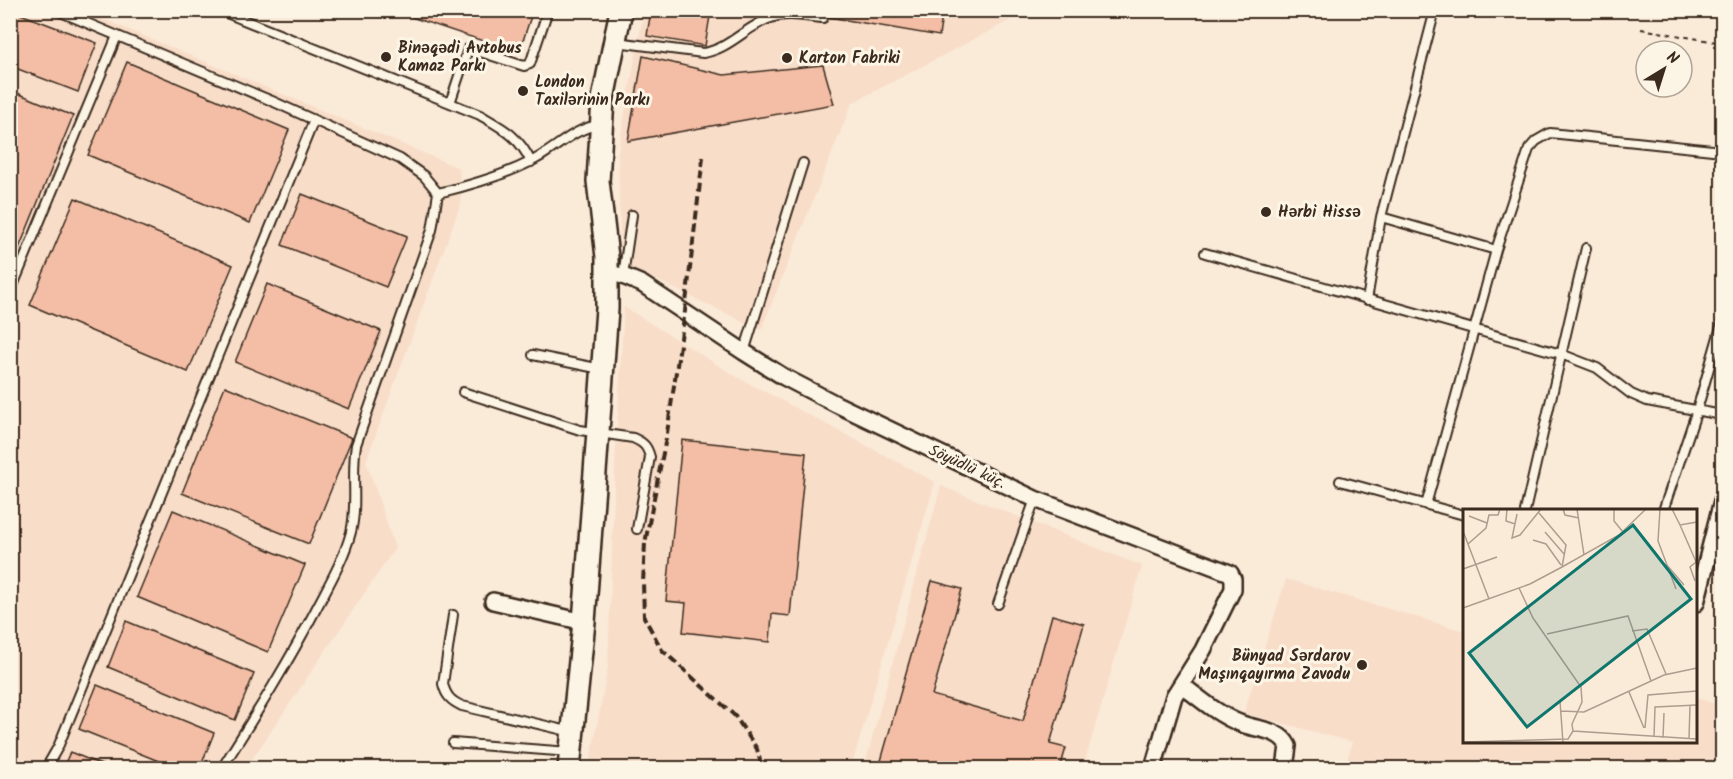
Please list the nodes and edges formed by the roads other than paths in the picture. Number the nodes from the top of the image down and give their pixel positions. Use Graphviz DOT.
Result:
graph roads {
  1 [pos="56,10"];
  2 [pos="219,10"];
  3 [pos="548,10"];
  4 [pos="621,10"];
  5 [pos="1435,10"];
  6 [pos="823,18"];
  7 [pos="117,36"];
  8 [pos="615,41"];
  9 [pos="450,103"];
  10 [pos="314,120"];
  11 [pos="601,125"];
  12 [pos="1722,151"];
  13 [pos="531,162"];
  14 [pos="803,163"];
  15 [pos="438,193"];
  16 [pos="632,215"];
  17 [pos="1381,217"];
  18 [pos="1586,248"];
  19 [pos="1496,249"];
  20 [pos="1205,253"];
  21 [pos="616,274"];
  22 [pos="10,293"];
  23 [pos="1367,300"];
  24 [pos="1722,323"];
  25 [pos="1473,329"];
  26 [pos="744,352"];
  27 [pos="1561,354"];
  28 [pos="533,355"];
  29 [pos="603,369"];
  30 [pos="463,392"];
  31 [pos="1697,410"];
  32 [pos="1722,415"];
  33 [pos="598,433"];
  34 [pos="1340,481"];
  35 [pos="1035,499"];
  36 [pos="1722,501"];
  37 [pos="1426,505"];
  38 [pos="1525,509"];
  39 [pos="1663,509"];
  40 [pos="1463,515"];
  41 [pos="637,529"];
  42 [pos="1697,595"];
  43 [pos="493,601"];
  44 [pos="998,604"];
  45 [pos="453,615"];
  46 [pos="584,622"];
  47 [pos="1182,685"];
  48 [pos="453,743"];
  49 [pos="571,751"];
  50 [pos="46,768"];
  51 [pos="222,768"];
  52 [pos="1153,768"];
  53 [pos="1285,768"];
  1 -- 7 [label="lane"];
  2 -- 9 [label="lane"];
  3 -- 9 [label="lane"];
  4 -- 8 [label="street"];
  5 -- 17 [label="lane"];
  6 -- 8 [label="lane"];
  7 -- 10 [label="lane"];
  7 -- 22 [label="lane"];
  8 -- 11 [label="street"];
  9 -- 13 [label="lane"];
  10 -- 15 [label="lane"];
  10 -- 50 [label="lane"];
  11 -- 13 [label="lane"];
  11 -- 21 [label="street"];
  12 -- 19 [label="lane"];
  13 -- 15 [label="lane"];
  14 -- 26 [label="lane"];
  15 -- 51 [label="lane"];
  16 -- 21 [label="lane"];
  17 -- 19 [label="lane"];
  17 -- 23 [label="lane"];
  18 -- 27 [label="lane"];
  19 -- 25 [label="lane"];
  20 -- 23 [label="lane"];
  21 -- 26 [label="street, Söyüdlü küç."];
  21 -- 29 [label="street"];
  23 -- 25 [label="lane"];
  24 -- 31 [label="lane"];
  25 -- 27 [label="lane"];
  25 -- 37 [label="lane"];
  26 -- 35 [label="street, Söyüdlü küç."];
  27 -- 31 [label="lane"];
  27 -- 38 [label="lane"];
  28 -- 29 [label="lane"];
  29 -- 33 [label="street"];
  30 -- 33 [label="lane"];
  31 -- 32 [label="lane"];
  31 -- 39 [label="lane"];
  33 -- 41 [label="lane"];
  33 -- 46 [label="street"];
  34 -- 37 [label="lane"];
  35 -- 44 [label="lane"];
  35 -- 47 [label="street, Söyüdlü küç."];
  36 -- 42 [label="street"];
  37 -- 40 [label="lane"];
  43 -- 46 [label="street"];
  45 -- 49 [label="lane"];
  46 -- 49 [label="street"];
  47 -- 52 [label="street, Söyüdlü küç."];
  47 -- 53 [label="street"];
  48 -- 49 [label="lane"];
}
